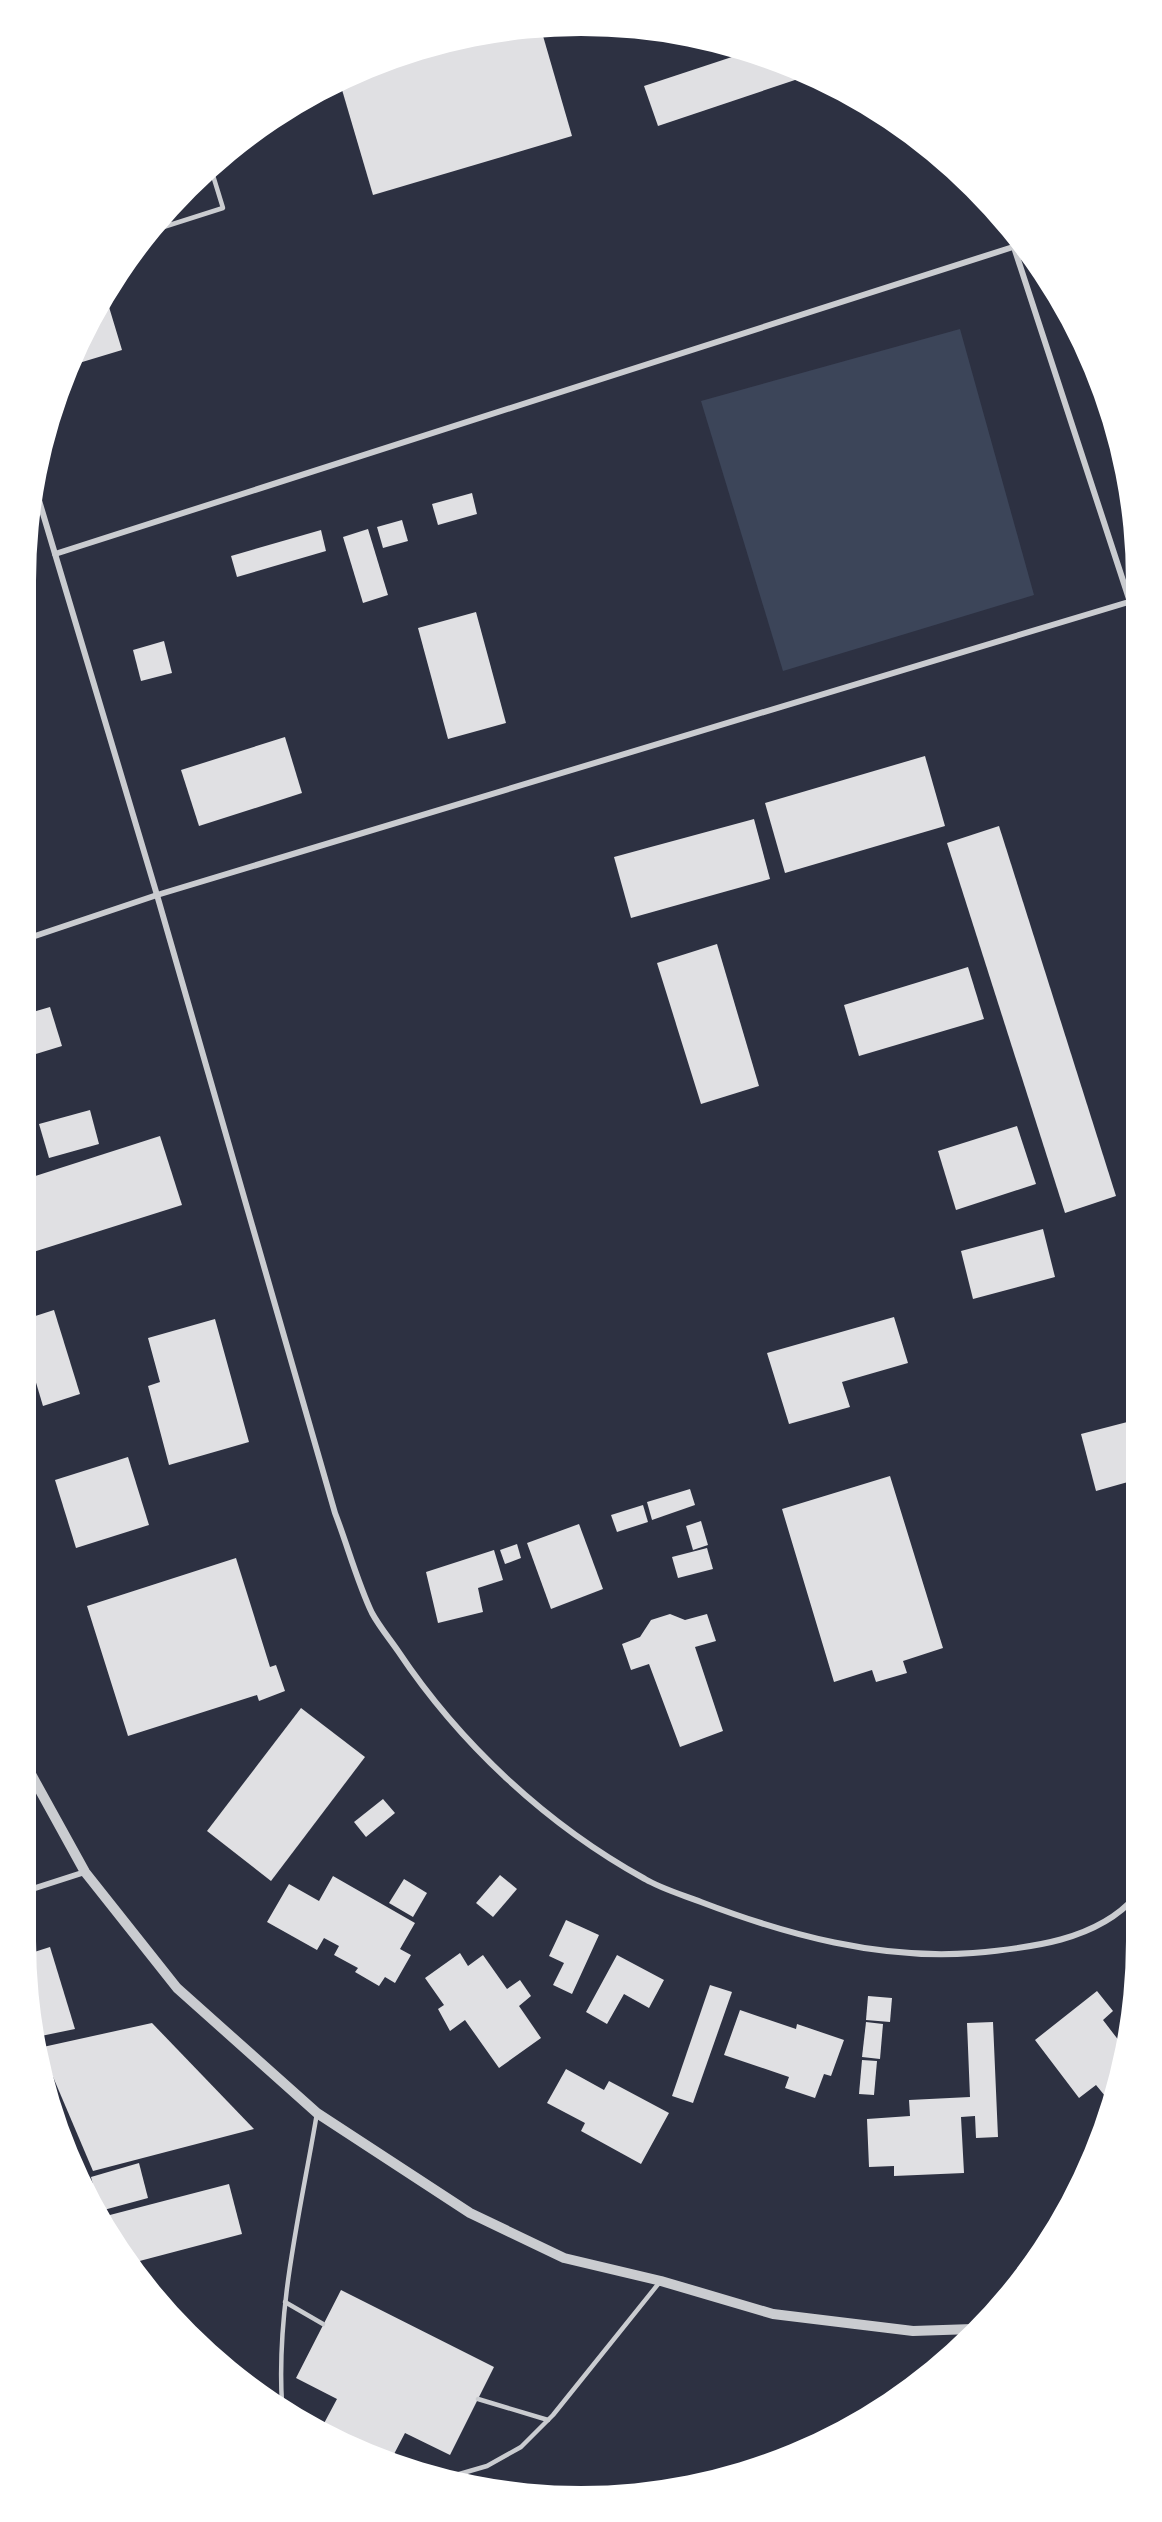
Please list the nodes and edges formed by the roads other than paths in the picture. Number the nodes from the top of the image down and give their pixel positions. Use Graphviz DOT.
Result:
graph roads {
  1 [pos="214,179"];
  2 [pos="168,225"];
  3 [pos="1013,248"];
  4 [pos="1014,250"];
  5 [pos="41,508"];
  6 [pos="55,554"];
  7 [pos="1126,589"];
  8 [pos="1126,605"];
  9 [pos="157,895"];
  10 [pos="36,936"];
  11 [pos="36,1783"];
  12 [pos="85,1872"];
  13 [pos="36,1888"];
  14 [pos="1126,1907"];
  15 [pos="317,2113"];
  16 [pos="661,2281"];
  17 [pos="285,2302"];
  18 [pos="323,2324"];
  19 [pos="963,2329"];
  20 [pos="282,2396"];
  21 [pos="478,2399"];
  22 [pos="548,2420"];
  23 [pos="463,2473"];
  1 -- 2 [label="lane"];
  3 -- 6 [label="street"];
  4 -- 7 [label="street"];
  5 -- 6 [label="street"];
  6 -- 9 [label="street"];
  8 -- 9 [label="street"];
  9 -- 10 [label="street"];
  9 -- 14 [label="street"];
  11 -- 12 [label="street"];
  12 -- 13 [label="street"];
  12 -- 15 [label="street"];
  15 -- 16 [label="street"];
  15 -- 17 [label="lane"];
  16 -- 19 [label="street"];
  16 -- 22 [label="lane"];
  17 -- 18 [label="lane"];
  17 -- 20 [label="lane"];
  21 -- 22 [label="lane"];
  22 -- 23 [label="lane"];
}
